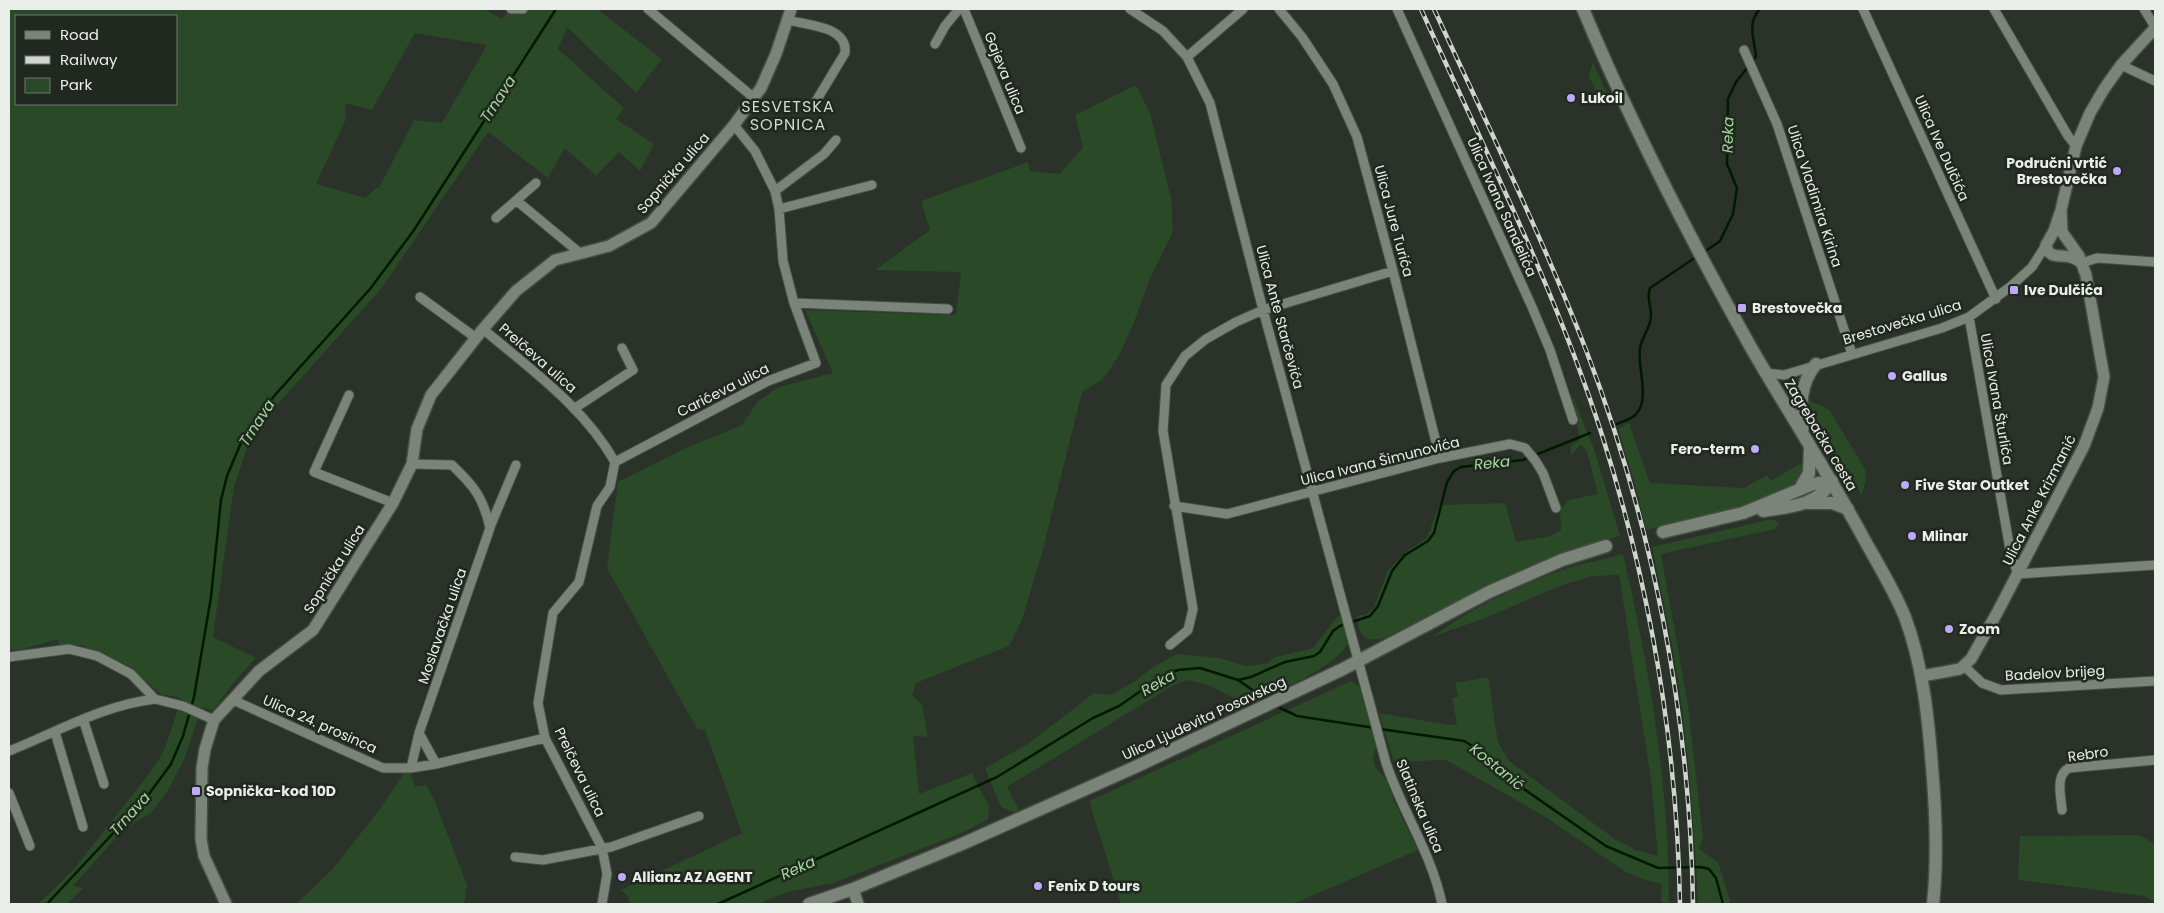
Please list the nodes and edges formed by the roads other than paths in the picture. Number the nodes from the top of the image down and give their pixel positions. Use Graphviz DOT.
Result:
graph roads {
  1 [pos="511,9"];
  2 [pos="524,9"];
  3 [pos="648,9"];
  4 [pos="960,9"];
  5 [pos="964,9"];
  6 [pos="1130,9"];
  7 [pos="1243,9"];
  8 [pos="1279,9"];
  9 [pos="1397,9"];
  10 [pos="1583,9"];
  11 [pos="1863,9"];
  12 [pos="1994,9"];
  13 [pos="2144,9"];
  14 [pos="789,14"];
  15 [pos="2155,28"];
  16 [pos="935,44"];
  17 [pos="1746,55"];
  18 [pos="1187,57"];
  19 [pos="2121,65"];
  20 [pos="2155,81"];
  21 [pos="754,98"];
  22 [pos="813,106"];
  23 [pos="734,125"];
  24 [pos="836,140"];
  25 [pos="2076,146"];
  26 [pos="1021,148"];
  27 [pos="536,183"];
  28 [pos="872,185"];
  29 [pos="774,191"];
  30 [pos="517,201"];
  31 [pos="779,209"];
  32 [pos="2061,210"];
  33 [pos="496,218"];
  34 [pos="2067,240"];
  35 [pos="2049,241"];
  36 [pos="580,254"];
  37 [pos="2057,256"];
  38 [pos="2155,262"];
  39 [pos="2082,263"];
  40 [pos="2032,267"];
  41 [pos="1393,272"];
  42 [pos="420,297"];
  43 [pos="1996,299"];
  44 [pos="794,303"];
  45 [pos="948,309"];
  46 [pos="1263,310"];
  47 [pos="1969,317"];
  48 [pos="483,328"];
  49 [pos="476,338"];
  50 [pos="622,348"];
  51 [pos="1852,354"];
  52 [pos="1816,364"];
  53 [pos="1766,373"];
  54 [pos="349,395"];
  55 [pos="575,408"];
  56 [pos="1573,420"];
  57 [pos="1803,433"];
  58 [pos="1810,444"];
  59 [pos="1440,458"];
  60 [pos="615,462"];
  61 [pos="412,464"];
  62 [pos="516,466"];
  63 [pos="1832,481"];
  64 [pos="1800,490"];
  65 [pos="1313,492"];
  66 [pos="393,503"];
  67 [pos="1806,503"];
  68 [pos="1174,506"];
  69 [pos="1556,508"];
  70 [pos="1848,509"];
  71 [pos="1743,513"];
  72 [pos="490,528"];
  73 [pos="1663,532"];
  74 [pos="1606,546"];
  75 [pos="2155,565"];
  76 [pos="2018,574"];
  77 [pos="1170,645"];
  78 [pos="9,657"];
  79 [pos="1359,661"];
  80 [pos="1964,666"];
  81 [pos="1922,676"];
  82 [pos="2155,681"];
  83 [pos="155,699"];
  84 [pos="232,700"];
  85 [pos="83,718"];
  86 [pos="214,720"];
  87 [pos="55,732"];
  88 [pos="419,733"];
  89 [pos="545,738"];
  90 [pos="9,751"];
  91 [pos="2155,760"];
  92 [pos="436,764"];
  93 [pos="411,768"];
  94 [pos="104,784"];
  95 [pos="9,793"];
  96 [pos="2062,810"];
  97 [pos="699,816"];
  98 [pos="83,827"];
  99 [pos="30,846"];
  100 [pos="602,848"];
  101 [pos="515,856"];
  102 [pos="853,889"];
  103 [pos="226,904"];
  104 [pos="602,904"];
  105 [pos="809,904"];
  106 [pos="858,904"];
  107 [pos="1442,904"];
  108 [pos="1932,904"];
  1 -- 2 [label="street"];
  3 -- 21 [label="street"];
  4 -- 16 [label="street"];
  5 -- 26 [label="street, Gajeva ulica"];
  6 -- 18 [label="street, Ulica Ante Starčevića"];
  7 -- 18 [label="street"];
  8 -- 41 [label="street, Ulica Jure Turića"];
  9 -- 56 [label="street, Ulica Ivana Sandelića"];
  10 -- 53 [label="main road, Zagrebačka cesta"];
  11 -- 43 [label="street, Ulica Ive Dulčića"];
  12 -- 25 [label="street"];
  13 -- 15 [label="street"];
  14 -- 21 [label="street, Sopnička ulica"];
  14 -- 22 [label="street"];
  15 -- 19 [label="street, Brestovečka ulica"];
  17 -- 51 [label="street, Ulica Vladimira Kirina"];
  18 -- 46 [label="street, Ulica Ante Starčevića"];
  19 -- 20 [label="street"];
  19 -- 25 [label="street, Brestovečka ulica"];
  21 -- 23 [label="street, Sopnička ulica"];
  23 -- 29 [label="street, Carićeva ulica"];
  23 -- 36 [label="street, Sopnička ulica"];
  24 -- 29 [label="street"];
  25 -- 32 [label="street, Brestovečka ulica"];
  27 -- 30 [label="street"];
  28 -- 31 [label="street"];
  29 -- 31 [label="street, Carićeva ulica"];
  30 -- 33 [label="street"];
  30 -- 36 [label="street"];
  31 -- 44 [label="street, Carićeva ulica"];
  32 -- 34 [label="street, Brestovečka ulica"];
  32 -- 35 [label="street, Brestovečka ulica"];
  34 -- 35 [label="street"];
  34 -- 37 [label="street"];
  34 -- 39 [label="street, Ulica Anke Krizmanić"];
  35 -- 37 [label="street"];
  35 -- 40 [label="street, Brestovečka ulica"];
  36 -- 48 [label="street, Sopnička ulica"];
  37 -- 39 [label="street"];
  37 -- 40 [label="street, Brestovečka ulica"];
  38 -- 39 [label="street"];
  39 -- 76 [label="street, Ulica Anke Krizmanić"];
  40 -- 43 [label="street, Brestovečka ulica"];
  41 -- 46 [label="street"];
  41 -- 59 [label="street, Ulica Jure Turića"];
  42 -- 49 [label="street"];
  43 -- 47 [label="street, Brestovečka ulica"];
  44 -- 45 [label="street"];
  44 -- 60 [label="street, Carićeva ulica"];
  46 -- 65 [label="street, Ulica Ante Starčevića"];
  46 -- 68 [label="street"];
  47 -- 51 [label="street, Brestovečka ulica"];
  47 -- 76 [label="street, Ulica Ivana Šturlića"];
  48 -- 49 [label="street, Sopnička ulica"];
  48 -- 55 [label="street, Prelčeva ulica"];
  49 -- 61 [label="street, Sopnička ulica"];
  50 -- 55 [label="street, Prelčeva ulica"];
  51 -- 52 [label="street, Brestovečka ulica"];
  52 -- 53 [label="street, Brestovečka ulica"];
  52 -- 57 [label="main road"];
  53 -- 57 [label="main road, Zagrebačka cesta"];
  54 -- 66 [label="street"];
  55 -- 60 [label="street, Prelčeva ulica"];
  57 -- 58 [label="main road, Zagrebačka cesta"];
  58 -- 63 [label="main road, Zagrebačka cesta"];
  58 -- 64 [label="main road"];
  59 -- 65 [label="street, Ulica Ivana Šimunovića"];
  59 -- 69 [label="street, Ulica Ivana Šimunovića"];
  60 -- 89 [label="street, Prelčeva ulica"];
  61 -- 66 [label="street, Sopnička ulica"];
  61 -- 72 [label="street"];
  62 -- 72 [label="street, Moslavačka ulica"];
  63 -- 64 [label="main road"];
  63 -- 67 [label="main road"];
  63 -- 70 [label="main road, Zagrebačka cesta"];
  64 -- 71 [label="main road"];
  65 -- 68 [label="street, Ulica Ivana Šimunovića"];
  65 -- 79 [label="street, Ulica Ante Starčevića"];
  66 -- 84 [label="street, Sopnička ulica"];
  67 -- 70 [label="main road"];
  67 -- 71 [label="main road"];
  68 -- 77 [label="street"];
  70 -- 81 [label="main road, Zagrebačka cesta"];
  71 -- 73 [label="main road"];
  72 -- 88 [label="street, Moslavačka ulica"];
  74 -- 79 [label="main road, Ulica Ljudevita Posavskog"];
  75 -- 76 [label="street"];
  76 -- 80 [label="street, Ulica Anke Krizmanić"];
  78 -- 83 [label="street"];
  79 -- 102 [label="main road, Ulica Ljudevita Posavskog"];
  79 -- 107 [label="street, Slatinska ulica"];
  80 -- 81 [label="street"];
  80 -- 82 [label="street, Badelov brijeg"];
  81 -- 108 [label="main road, Zagrebačka cesta"];
  83 -- 85 [label="street"];
  83 -- 86 [label="street"];
  84 -- 86 [label="street, Sopnička ulica"];
  84 -- 93 [label="street, Ulica 24. prosinca"];
  85 -- 87 [label="street"];
  85 -- 94 [label="street"];
  86 -- 103 [label="street, Sopnička ulica"];
  87 -- 90 [label="street"];
  87 -- 98 [label="street"];
  88 -- 92 [label="street"];
  88 -- 93 [label="street, Moslavačka ulica"];
  89 -- 92 [label="street, Ulica 24. prosinca"];
  89 -- 100 [label="street, Prelčeva ulica"];
  91 -- 96 [label="street, Rebro"];
  92 -- 93 [label="street, Ulica 24. prosinca"];
  95 -- 99 [label="street"];
  97 -- 100 [label="street"];
  100 -- 101 [label="street"];
  100 -- 104 [label="street, Prelčeva ulica"];
  102 -- 105 [label="main road, Ulica Ljudevita Posavskog"];
  102 -- 106 [label="street"];
}
